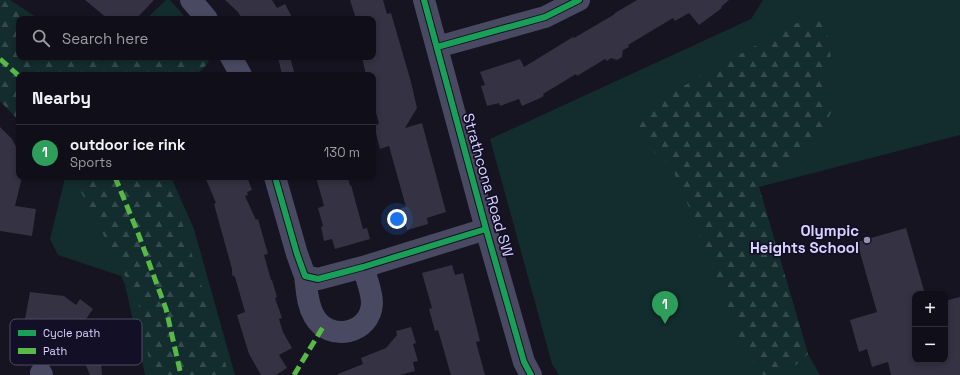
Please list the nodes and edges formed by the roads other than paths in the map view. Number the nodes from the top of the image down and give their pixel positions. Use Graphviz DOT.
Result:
graph roads {
  1 [pos="191,0"];
  2 [pos="424,0"];
  3 [pos="580,0"];
  4 [pos="204,16"];
  5 [pos="437,47"];
  6 [pos="233,60"];
  7 [pos="239,72"];
  8 [pos="276,180"];
  9 [pos="486,228"];
  10 [pos="363,267"];
  11 [pos="306,276"];
  12 [pos="531,375"];
  1 -- 4 [label="street"];
  2 -- 5 [label="street, Strathcona Road SW"];
  3 -- 5 [label="street"];
  5 -- 9 [label="street, Strathcona Road SW"];
  6 -- 7 [label="street"];
  8 -- 11 [label="street"];
  9 -- 10 [label="street"];
  9 -- 12 [label="street, Strathcona Road SW"];
  10 -- 11 [label="street"];
  10 -- 11 [label="street"];
}
